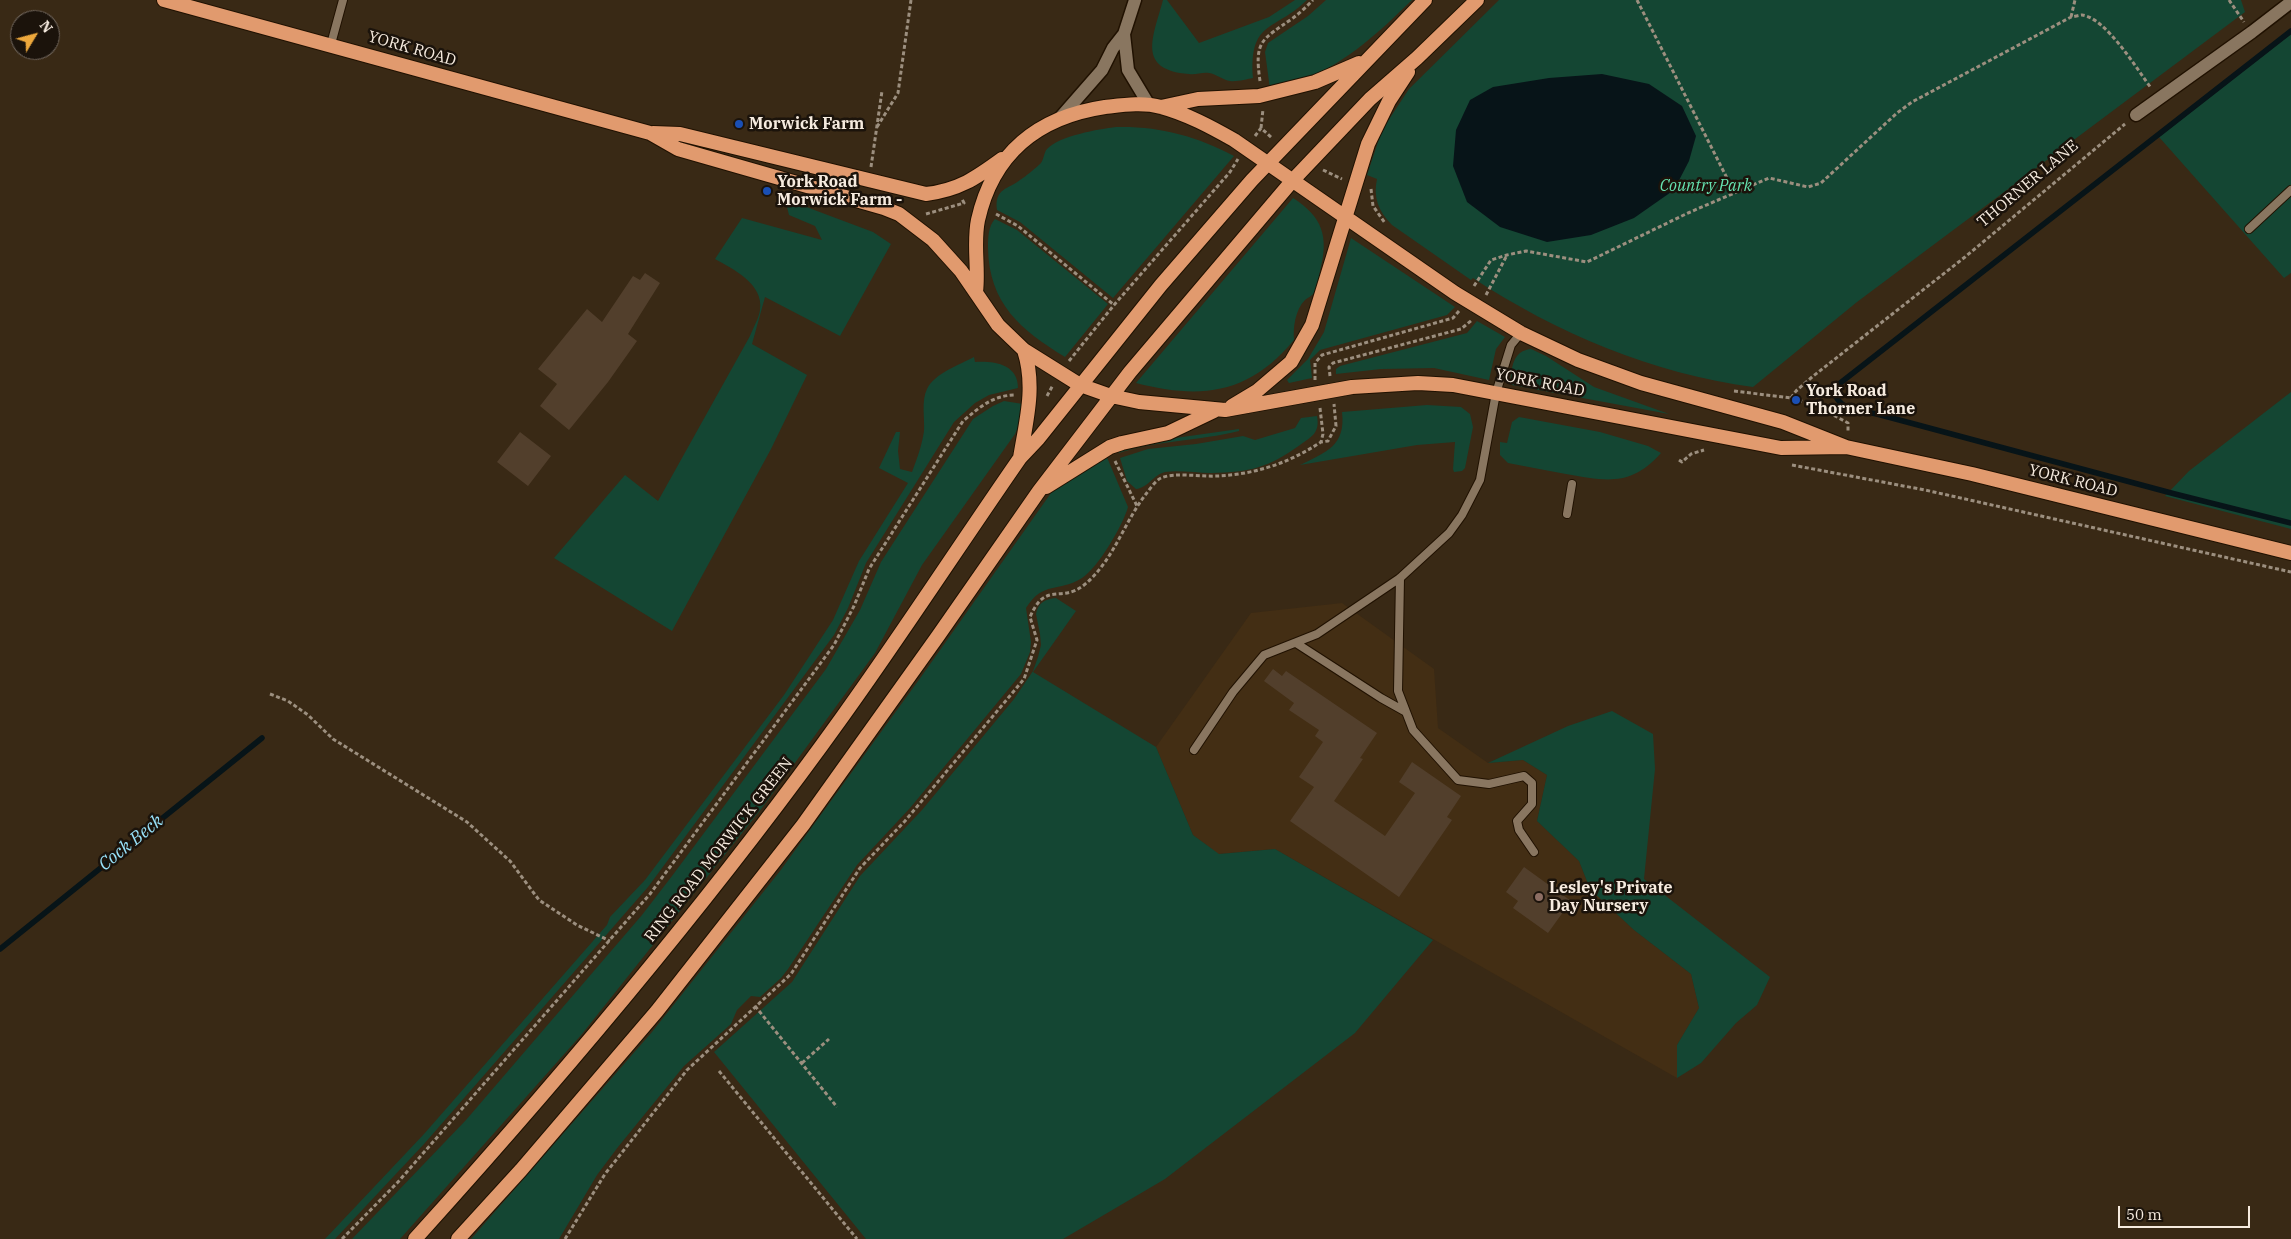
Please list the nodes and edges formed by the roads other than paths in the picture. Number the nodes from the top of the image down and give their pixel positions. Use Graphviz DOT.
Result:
graph roads {
  1 [pos="164,0"];
  2 [pos="343,0"];
  3 [pos="1135,0"];
  4 [pos="1425,0"];
  5 [pos="1477,0"];
  6 [pos="2291,2"];
  7 [pos="1124,34"];
  8 [pos="331,44"];
  9 [pos="1418,58"];
  10 [pos="1365,60"];
  11 [pos="1155,106"];
  12 [pos="2136,115"];
  13 [pos="1060,118"];
  14 [pos="650,133"];
  15 [pos="1010,152"];
  16 [pos="1268,162"];
  17 [pos="1293,180"];
  18 [pos="2291,190"];
  19 [pos="1345,218"];
  20 [pos="2249,229"];
  21 [pos="976,292"];
  22 [pos="1521,333"];
  23 [pos="1024,350"];
  24 [pos="1080,385"];
  25 [pos="1496,393"];
  26 [pos="1111,396"];
  27 [pos="1220,411"];
  28 [pos="1846,447"];
  29 [pos="1020,458"];
  30 [pos="1572,484"];
  31 [pos="1039,491"];
  32 [pos="1567,514"];
  33 [pos="2291,553"];
  34 [pos="1400,578"];
  35 [pos="1296,643"];
  36 [pos="1406,712"];
  37 [pos="1194,750"];
  38 [pos="1534,852"];
  39 [pos="415,1239"];
  40 [pos="458,1239"];
  1 -- 8 [label="highway, YORK ROAD"];
  2 -- 8 [label="lane"];
  3 -- 7 [label="street"];
  4 -- 10 [label="highway, RING ROAD MORWICK GREEN"];
  5 -- 9 [label="highway"];
  6 -- 12 [label="street"];
  7 -- 11 [label="street"];
  7 -- 13 [label="street"];
  8 -- 14 [label="highway, YORK ROAD"];
  9 -- 17 [label="highway"];
  9 -- 19 [label="highway"];
  10 -- 11 [label="highway"];
  10 -- 16 [label="highway, RING ROAD MORWICK GREEN"];
  11 -- 13 [label="highway"];
  11 -- 16 [label="highway, YORK ROAD"];
  13 -- 15 [label="highway"];
  14 -- 15 [label="highway, YORK ROAD"];
  14 -- 21 [label="highway, YORK ROAD"];
  15 -- 21 [label="highway"];
  16 -- 17 [label="highway, YORK ROAD"];
  16 -- 24 [label="highway, RING ROAD MORWICK GREEN"];
  17 -- 19 [label="highway, YORK ROAD"];
  17 -- 26 [label="highway"];
  18 -- 20 [label="lane"];
  19 -- 22 [label="highway, YORK ROAD"];
  19 -- 27 [label="highway"];
  21 -- 23 [label="highway, YORK ROAD"];
  22 -- 25 [label="lane"];
  22 -- 28 [label="highway, YORK ROAD"];
  23 -- 24 [label="highway, YORK ROAD"];
  23 -- 29 [label="highway, RING ROAD MORWICK GREEN"];
  24 -- 26 [label="highway, YORK ROAD"];
  24 -- 29 [label="highway, RING ROAD MORWICK GREEN"];
  25 -- 27 [label="highway, YORK ROAD"];
  25 -- 28 [label="highway, YORK ROAD"];
  25 -- 34 [label="lane"];
  26 -- 27 [label="highway, YORK ROAD"];
  26 -- 31 [label="highway"];
  27 -- 31 [label="highway"];
  28 -- 33 [label="highway, YORK ROAD"];
  29 -- 39 [label="highway, RING ROAD MORWICK GREEN"];
  30 -- 32 [label="lane"];
  31 -- 40 [label="highway"];
  34 -- 35 [label="lane"];
  34 -- 36 [label="lane"];
  35 -- 36 [label="lane"];
  35 -- 37 [label="lane"];
  36 -- 38 [label="lane"];
}
